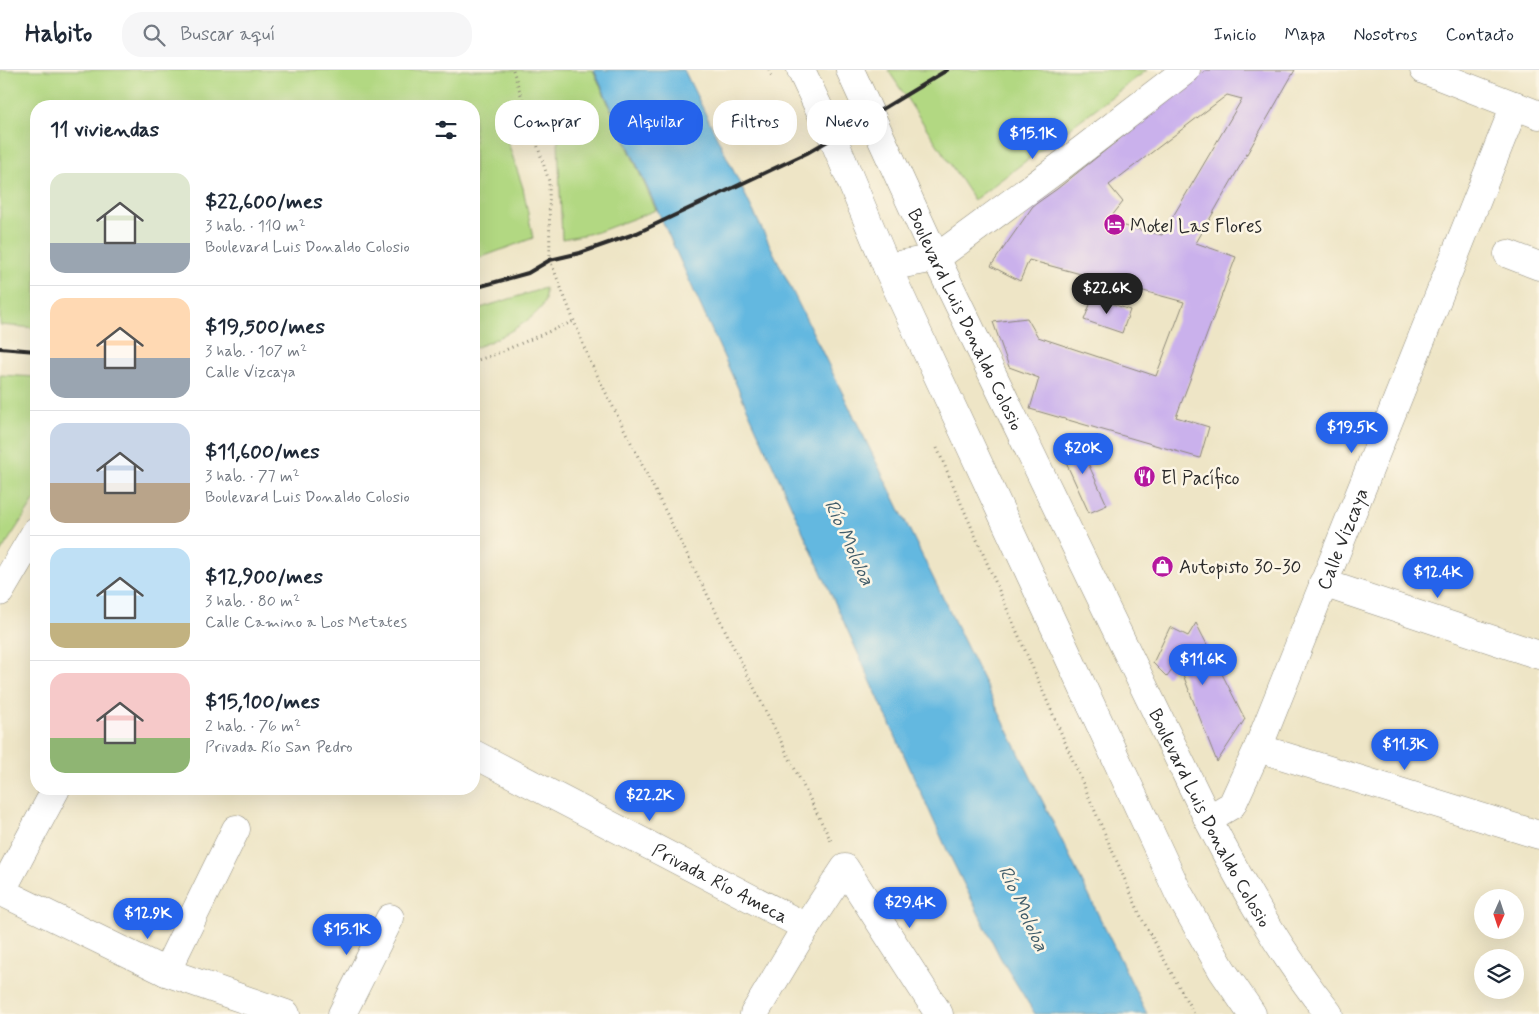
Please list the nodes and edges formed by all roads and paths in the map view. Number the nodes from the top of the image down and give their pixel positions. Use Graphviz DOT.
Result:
graph roads {
  1 [pos="513,70"];
  2 [pos="769,70"];
  3 [pos="801,70"];
  4 [pos="850,70"];
  5 [pos="1186,70"];
  6 [pos="1424,70"];
  7 [pos="776,86"];
  8 [pos="1527,110"];
  9 [pos="1508,254"];
  10 [pos="936,258"];
  11 [pos="1539,266"];
  12 [pos="887,267"];
  13 [pos="574,321"];
  14 [pos="480,359"];
  15 [pos="934,439"];
  16 [pos="30,541"];
  17 [pos="1323,583"];
  18 [pos="0,592"];
  19 [pos="1539,655"];
  20 [pos="1258,748"];
  21 [pos="480,757"];
  22 [pos="53,795"];
  23 [pos="1208,819"];
  24 [pos="236,829"];
  25 [pos="1539,835"];
  26 [pos="845,868"];
  27 [pos="0,892"];
  28 [pos="390,918"];
  29 [pos="806,927"];
  30 [pos="166,972"];
  31 [pos="286,1014"];
  32 [pos="342,1014"];
  33 [pos="754,1014"];
  34 [pos="939,1014"];
  35 [pos="1194,1014"];
  36 [pos="1252,1014"];
  37 [pos="1329,1014"];
  1 -- 13 [label="path"];
  2 -- 7 [label="path"];
  3 -- 12 [label="street"];
  4 -- 10 [label="street, Boulevard Luis Donaldo Colosio"];
  5 -- 10 [label="street"];
  6 -- 8 [label="street"];
  8 -- 17 [label="street, Calle Vizcaya"];
  9 -- 11 [label="street"];
  10 -- 12 [label="street"];
  10 -- 23 [label="street, Boulevard Luis Donaldo Colosio"];
  12 -- 36 [label="street"];
  13 -- 14 [label="path"];
  13 -- 26 [label="path"];
  15 -- 35 [label="path"];
  16 -- 18 [label="street"];
  17 -- 19 [label="street"];
  17 -- 20 [label="street, Calle Vizcaya"];
  20 -- 23 [label="street, Calle Vizcaya"];
  20 -- 25 [label="street"];
  21 -- 29 [label="street, Privada Río Ameca"];
  22 -- 27 [label="street"];
  23 -- 37 [label="street, Boulevard Luis Donaldo Colosio"];
  24 -- 30 [label="street"];
  26 -- 29 [label="street"];
  26 -- 34 [label="street"];
  27 -- 30 [label="street"];
  28 -- 32 [label="street"];
  29 -- 33 [label="street"];
  30 -- 31 [label="street"];
}
